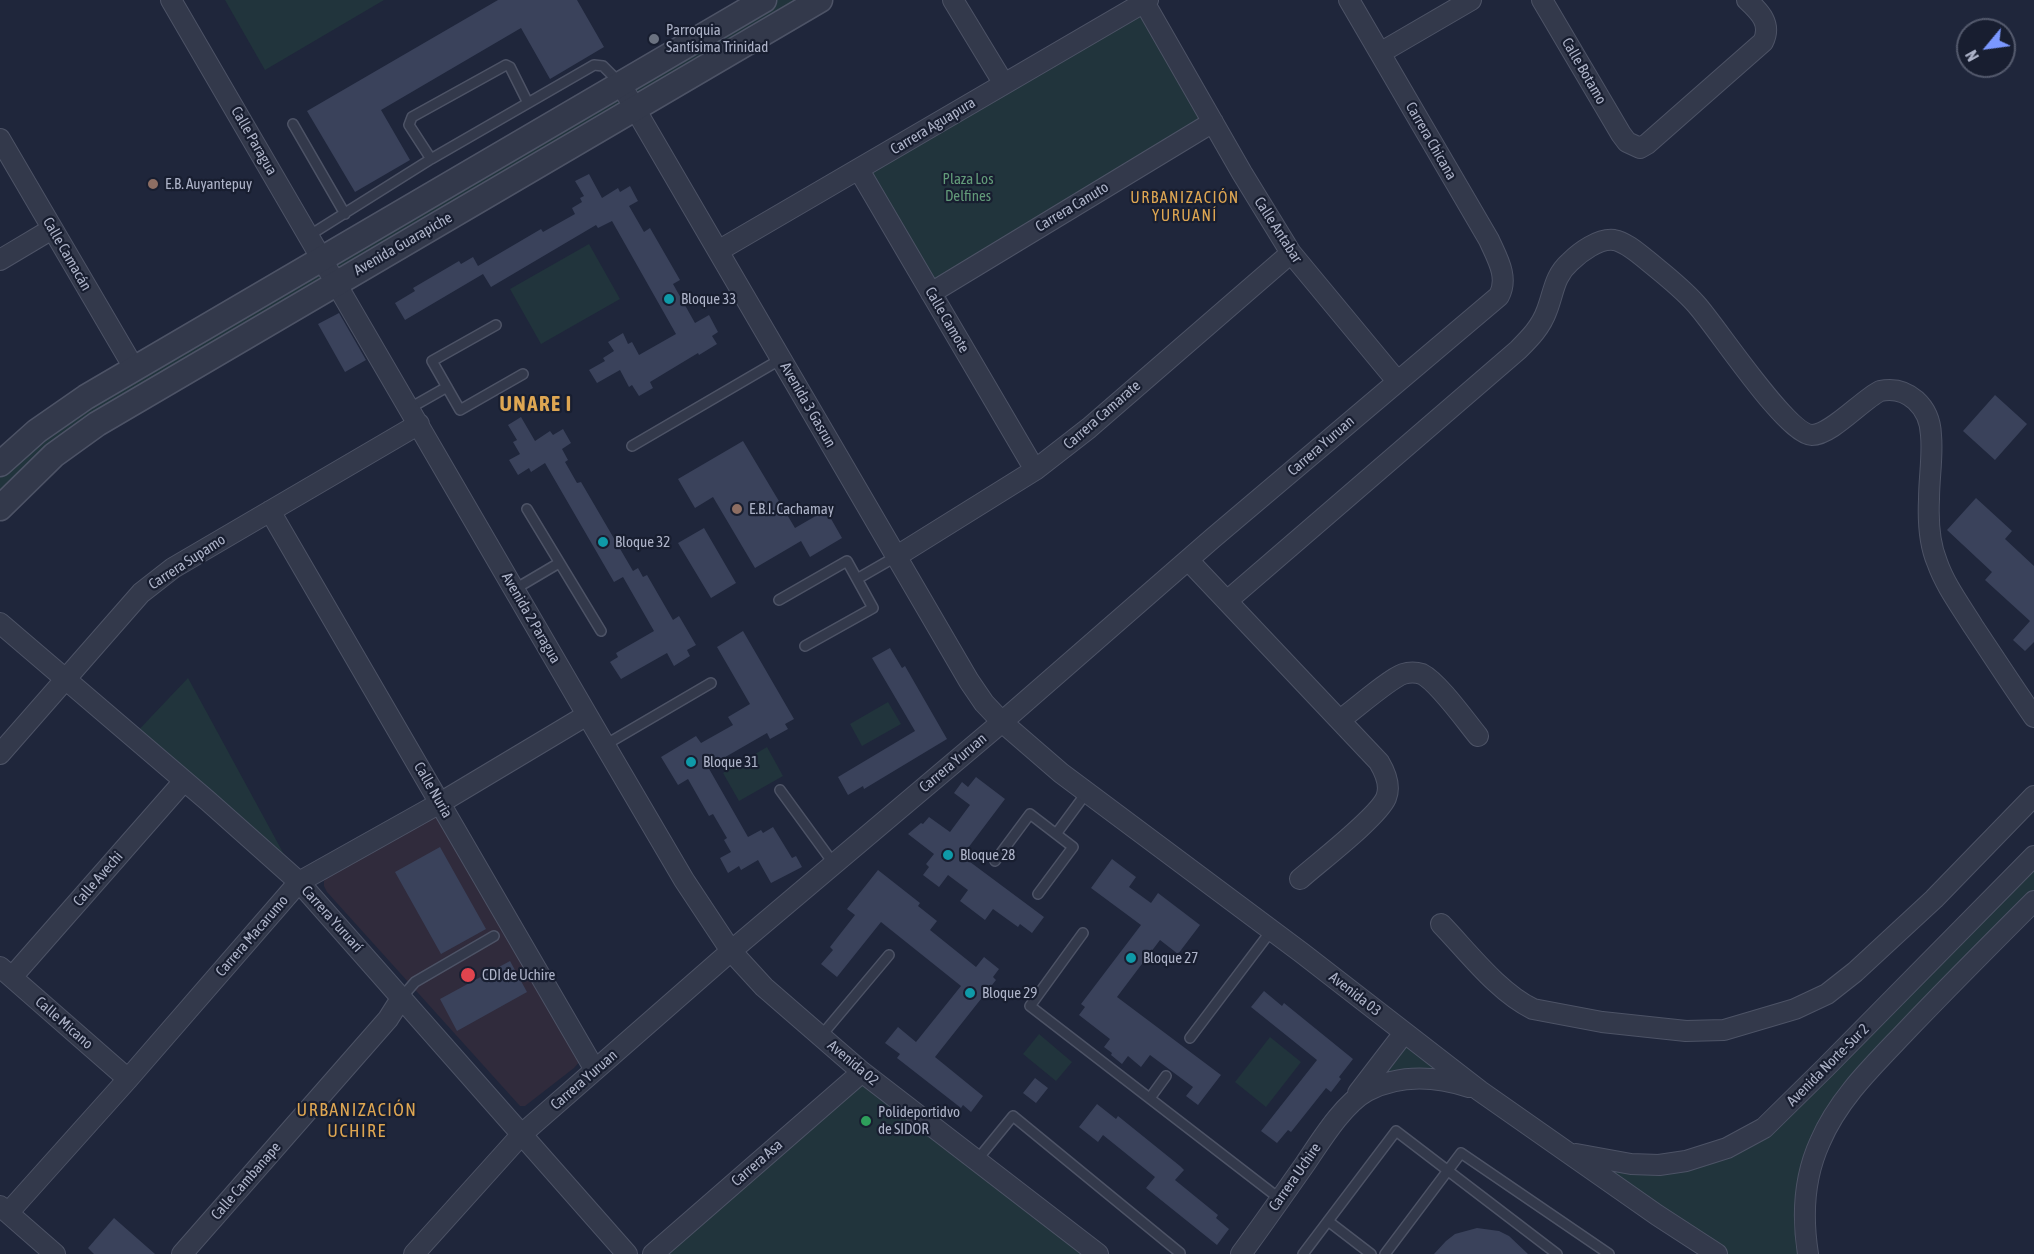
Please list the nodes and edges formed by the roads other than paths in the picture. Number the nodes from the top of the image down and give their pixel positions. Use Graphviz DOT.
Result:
graph roads {
  1 [pos="171,0"];
  2 [pos="762,0"];
  3 [pos="820,0"];
  4 [pos="953,0"];
  5 [pos="1349,0"];
  6 [pos="1471,0"];
  7 [pos="1542,0"];
  8 [pos="1747,0"];
  9 [pos="1146,1"];
  10 [pos="1380,53"];
  11 [pos="620,83"];
  12 [pos="1004,84"];
  13 [pos="528,103"];
  14 [pos="635,109"];
  15 [pos="1213,122"];
  16 [pos="293,124"];
  17 [pos="0,139"];
  18 [pos="431,159"];
  19 [pos="859,170"];
  20 [pos="345,214"];
  21 [pos="52,229"];
  22 [pos="310,236"];
  23 [pos="718,251"];
  24 [pos="1291,253"];
  25 [pos="322,257"];
  26 [pos="0,260"];
  27 [pos="337,282"];
  28 [pos="1504,286"];
  29 [pos="931,293"];
  30 [pos="496,325"];
  31 [pos="781,359"];
  32 [pos="134,368"];
  33 [pos="523,374"];
  34 [pos="1397,381"];
  35 [pos="447,387"];
  36 [pos="414,416"];
  37 [pos="632,446"];
  38 [pos="0,464"];
  39 [pos="1035,470"];
  40 [pos="0,508"];
  41 [pos="527,509"];
  42 [pos="270,511"];
  43 [pos="897,556"];
  44 [pos="1188,560"];
  45 [pos="560,563"];
  46 [pos="857,579"];
  47 [pos="514,589"];
  48 [pos="779,600"];
  49 [pos="1227,601"];
  50 [pos="0,623"];
  51 [pos="601,631"];
  52 [pos="805,646"];
  53 [pos="65,679"];
  54 [pos="711,683"];
  55 [pos="587,715"];
  56 [pos="2034,717"];
  57 [pos="1340,720"];
  58 [pos="1002,722"];
  59 [pos="1478,736"];
  60 [pos="605,745"];
  61 [pos="0,754"];
  62 [pos="184,781"];
  63 [pos="780,790"];
  64 [pos="1087,792"];
  65 [pos="2034,796"];
  66 [pos="440,802"];
  67 [pos="1056,834"];
  68 [pos="2034,856"];
  69 [pos="995,861"];
  70 [pos="834,864"];
  71 [pos="1300,879"];
  72 [pos="299,882"];
  73 [pos="1038,894"];
  74 [pos="2034,901"];
  75 [pos="1441,924"];
  76 [pos="1271,931"];
  77 [pos="1083,933"];
  78 [pos="494,936"];
  79 [pos="731,951"];
  80 [pos="889,955"];
  81 [pos="6,972"];
  82 [pos="402,997"];
  83 [pos="1404,1033"];
  84 [pos="820,1036"];
  85 [pos="1190,1038"];
  86 [pos="595,1070"];
  87 [pos="862,1072"];
  88 [pos="1167,1076"];
  89 [pos="128,1079"];
  90 [pos="1480,1091"];
  91 [pos="1150,1098"];
  92 [pos="1351,1102"];
  93 [pos="522,1134"];
  94 [pos="1568,1153"];
  95 [pos="977,1160"];
  96 [pos="1448,1171"];
  97 [pos="1280,1199"];
  98 [pos="4,1209"];
  99 [pos="1328,1221"];
  100 [pos="48,1252"];
  101 [pos="1180,1253"];
  102 [pos="182,1254"];
  103 [pos="414,1254"];
  104 [pos="627,1254"];
  105 [pos="653,1254"];
  106 [pos="1098,1254"];
  107 [pos="1241,1254"];
  108 [pos="1303,1254"];
  109 [pos="1371,1254"];
  110 [pos="1385,1254"];
  111 [pos="1557,1254"];
  112 [pos="1609,1254"];
  113 [pos="1717,1254"];
  114 [pos="1808,1254"];
  1 -- 22 [label="street, Calle Paragua"];
  2 -- 11 [label="street, Avenida Guarapiche"];
  3 -- 14 [label="street, Avenida Guarapiche"];
  4 -- 12 [label="street"];
  5 -- 10 [label="street, Carrera Chicana"];
  6 -- 10 [label="street"];
  7 -- 8 [label="street, Calle Botamo"];
  9 -- 12 [label="street, Carrera Aguapura"];
  9 -- 15 [label="street, Calle Antabar"];
  10 -- 28 [label="street, Carrera Chicana"];
  11 -- 13 [label="lane"];
  11 -- 14 [label="street, Avenida 3 Gasrun"];
  11 -- 25 [label="street, Avenida Guarapiche"];
  12 -- 19 [label="street, Carrera Aguapura"];
  13 -- 18 [label="lane"];
  13 -- 18 [label="lane"];
  14 -- 23 [label="street, Avenida 3 Gasrun"];
  14 -- 27 [label="street, Avenida Guarapiche"];
  15 -- 24 [label="street, Calle Antabar"];
  15 -- 29 [label="street, Carrera Canuto"];
  16 -- 20 [label="lane"];
  17 -- 21 [label="street, Calle Camacán"];
  18 -- 20 [label="lane"];
  19 -- 23 [label="street, Carrera Aguapura"];
  19 -- 29 [label="street, Calle Camote"];
  20 -- 22 [label="lane"];
  21 -- 26 [label="street"];
  21 -- 32 [label="street, Calle Camacán"];
  22 -- 25 [label="street, Calle Paragua"];
  23 -- 31 [label="street, Avenida 3 Gasrun"];
  24 -- 34 [label="street, Calle Antabar"];
  24 -- 39 [label="street, Carrera Camarate"];
  25 -- 27 [label="street, Calle Paragua"];
  25 -- 32 [label="street, Avenida Guarapiche"];
  27 -- 36 [label="street, Avenida 2 Paragua"];
  27 -- 40 [label="street, Avenida Guarapiche"];
  28 -- 34 [label="street, Carrera Yuruan"];
  29 -- 39 [label="street, Calle Camote"];
  30 -- 35 [label="lane"];
  31 -- 37 [label="lane"];
  31 -- 43 [label="street, Avenida 3 Gasrun"];
  32 -- 38 [label="street, Avenida Guarapiche"];
  33 -- 35 [label="lane"];
  34 -- 44 [label="street, Carrera Yuruan"];
  35 -- 36 [label="lane"];
  36 -- 42 [label="street, Carrera Supamo"];
  36 -- 47 [label="street, Avenida 2 Paragua"];
  39 -- 43 [label="street, Carrera Camarate"];
  41 -- 45 [label="lane"];
  42 -- 53 [label="street, Carrera Supamo"];
  42 -- 66 [label="street, Calle Nuria"];
  43 -- 46 [label="lane"];
  43 -- 58 [label="street, Avenida 3 Gasrun"];
  44 -- 49 [label="street"];
  44 -- 58 [label="street, Carrera Yuruan"];
  45 -- 47 [label="lane"];
  45 -- 51 [label="lane"];
  46 -- 48 [label="lane"];
  46 -- 52 [label="lane"];
  47 -- 55 [label="street, Avenida 2 Paragua"];
  49 -- 56 [label="street"];
  49 -- 57 [label="street"];
  50 -- 53 [label="street, Carrera Yuruarí"];
  53 -- 61 [label="street, Carrera Supamo"];
  53 -- 62 [label="street, Carrera Yuruarí"];
  54 -- 60 [label="lane"];
  55 -- 60 [label="street, Avenida 2 Paragua"];
  55 -- 66 [label="street, Carrera Macarumo"];
  57 -- 59 [label="street"];
  57 -- 71 [label="street"];
  58 -- 64 [label="street, Avenida 03"];
  58 -- 70 [label="street, Carrera Yuruan"];
  60 -- 79 [label="street, Avenida 2 Paragua"];
  62 -- 72 [label="street, Carrera Yuruarí"];
  62 -- 81 [label="street, Calle Avechi"];
  63 -- 70 [label="lane"];
  64 -- 67 [label="lane"];
  64 -- 76 [label="street, Avenida 03"];
  65 -- 75 [label="street"];
  66 -- 72 [label="street, Carrera Macarumo"];
  66 -- 86 [label="street, Calle Nuria"];
  67 -- 69 [label="lane"];
  67 -- 73 [label="lane"];
  68 -- 94 [label="street, Avenida Norte-Sur 2"];
  70 -- 79 [label="street, Carrera Yuruan"];
  72 -- 82 [label="street, Carrera Yuruarí"];
  72 -- 89 [label="street, Carrera Macarumo"];
  74 -- 114 [label="street"];
  76 -- 83 [label="street, Avenida 03"];
  76 -- 85 [label="lane"];
  77 -- 91 [label="lane"];
  78 -- 82 [label="lane"];
  79 -- 84 [label="street, Avenida 02"];
  79 -- 86 [label="street, Carrera Yuruan"];
  80 -- 84 [label="lane"];
  81 -- 89 [label="street, Calle Micano"];
  82 -- 93 [label="street, Carrera Yuruarí"];
  82 -- 102 [label="street, Calle Cambanape"];
  83 -- 90 [label="street, Avenida 03"];
  83 -- 92 [label="street, Carrera Uchire"];
  84 -- 87 [label="street, Avenida 02"];
  86 -- 93 [label="street, Carrera Yuruan"];
  87 -- 95 [label="street, Avenida 02"];
  87 -- 105 [label="street, Carrera Asa"];
  88 -- 91 [label="lane"];
  89 -- 98 [label="street, Carrera Macarumo"];
  90 -- 92 [label="street, Carrera Uchire"];
  90 -- 94 [label="street, Avenida 03"];
  91 -- 97 [label="lane"];
  92 -- 97 [label="street, Carrera Uchire"];
  93 -- 103 [label="street, Carrera Yuruan"];
  93 -- 104 [label="street, Carrera Yuruarí"];
  94 -- 113 [label="street, Avenida 03"];
  95 -- 101 [label="lane"];
  95 -- 106 [label="street, Avenida 02"];
  96 -- 99 [label="lane"];
  96 -- 110 [label="lane"];
  96 -- 111 [label="lane"];
  96 -- 112 [label="lane"];
  97 -- 107 [label="street, Carrera Uchire"];
  98 -- 100 [label="street"];
  99 -- 108 [label="lane"];
  99 -- 109 [label="lane"];
}
